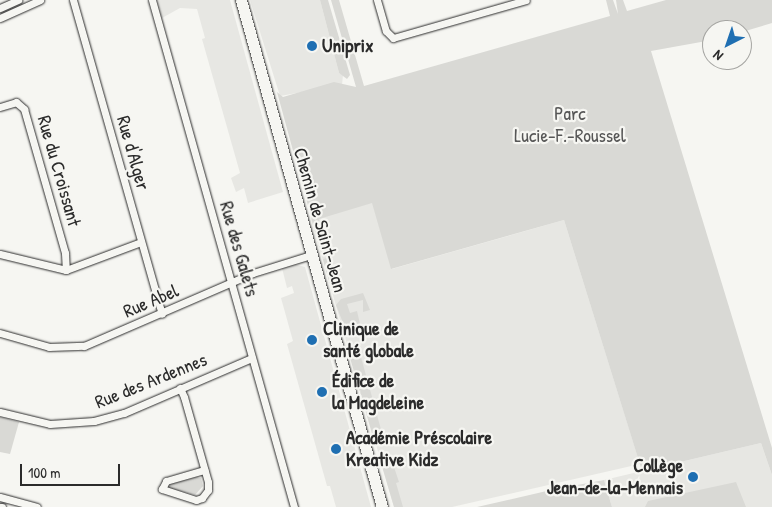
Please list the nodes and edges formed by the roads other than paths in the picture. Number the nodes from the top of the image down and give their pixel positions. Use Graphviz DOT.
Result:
graph roads {
  1 [pos="18,0"];
  2 [pos="40,0"];
  3 [pos="73,0"];
  4 [pos="152,0"];
  5 [pos="241,0"];
  6 [pos="377,0"];
  7 [pos="526,0"];
  8 [pos="0,8"];
  9 [pos="0,18"];
  10 [pos="0,107"];
  11 [pos="141,242"];
  12 [pos="0,254"];
  13 [pos="311,255"];
  14 [pos="66,270"];
  15 [pos="231,283"];
  16 [pos="162,314"];
  17 [pos="0,333"];
  18 [pos="252,358"];
  19 [pos="180,388"];
  20 [pos="0,412"];
  21 [pos="204,470"];
  22 [pos="0,497"];
  23 [pos="37,507"];
  24 [pos="294,507"];
  25 [pos="382,507"];
  1 -- 8 [label="street"];
  2 -- 9 [label="street"];
  3 -- 11 [label="street, Rue d'Alger"];
  4 -- 15 [label="street, Rue des Galets"];
  5 -- 13 [label="main road, Chemin de Saint-Jean"];
  6 -- 7 [label="street"];
  10 -- 14 [label="street, Rue du Croissant"];
  11 -- 14 [label="street"];
  11 -- 16 [label="street, Rue d'Alger"];
  12 -- 14 [label="street"];
  13 -- 15 [label="street, Rue Abel"];
  13 -- 25 [label="main road, Chemin de Saint-Jean"];
  15 -- 16 [label="street, Rue Abel"];
  15 -- 18 [label="street, Rue des Galets"];
  16 -- 17 [label="street, Rue Abel"];
  18 -- 19 [label="street, Rue des Ardennes"];
  18 -- 24 [label="street, Rue des Galets"];
  19 -- 20 [label="street, Rue des Ardennes"];
  19 -- 21 [label="street"];
  21 -- 21 [label="street"];
  22 -- 23 [label="street"];
}
